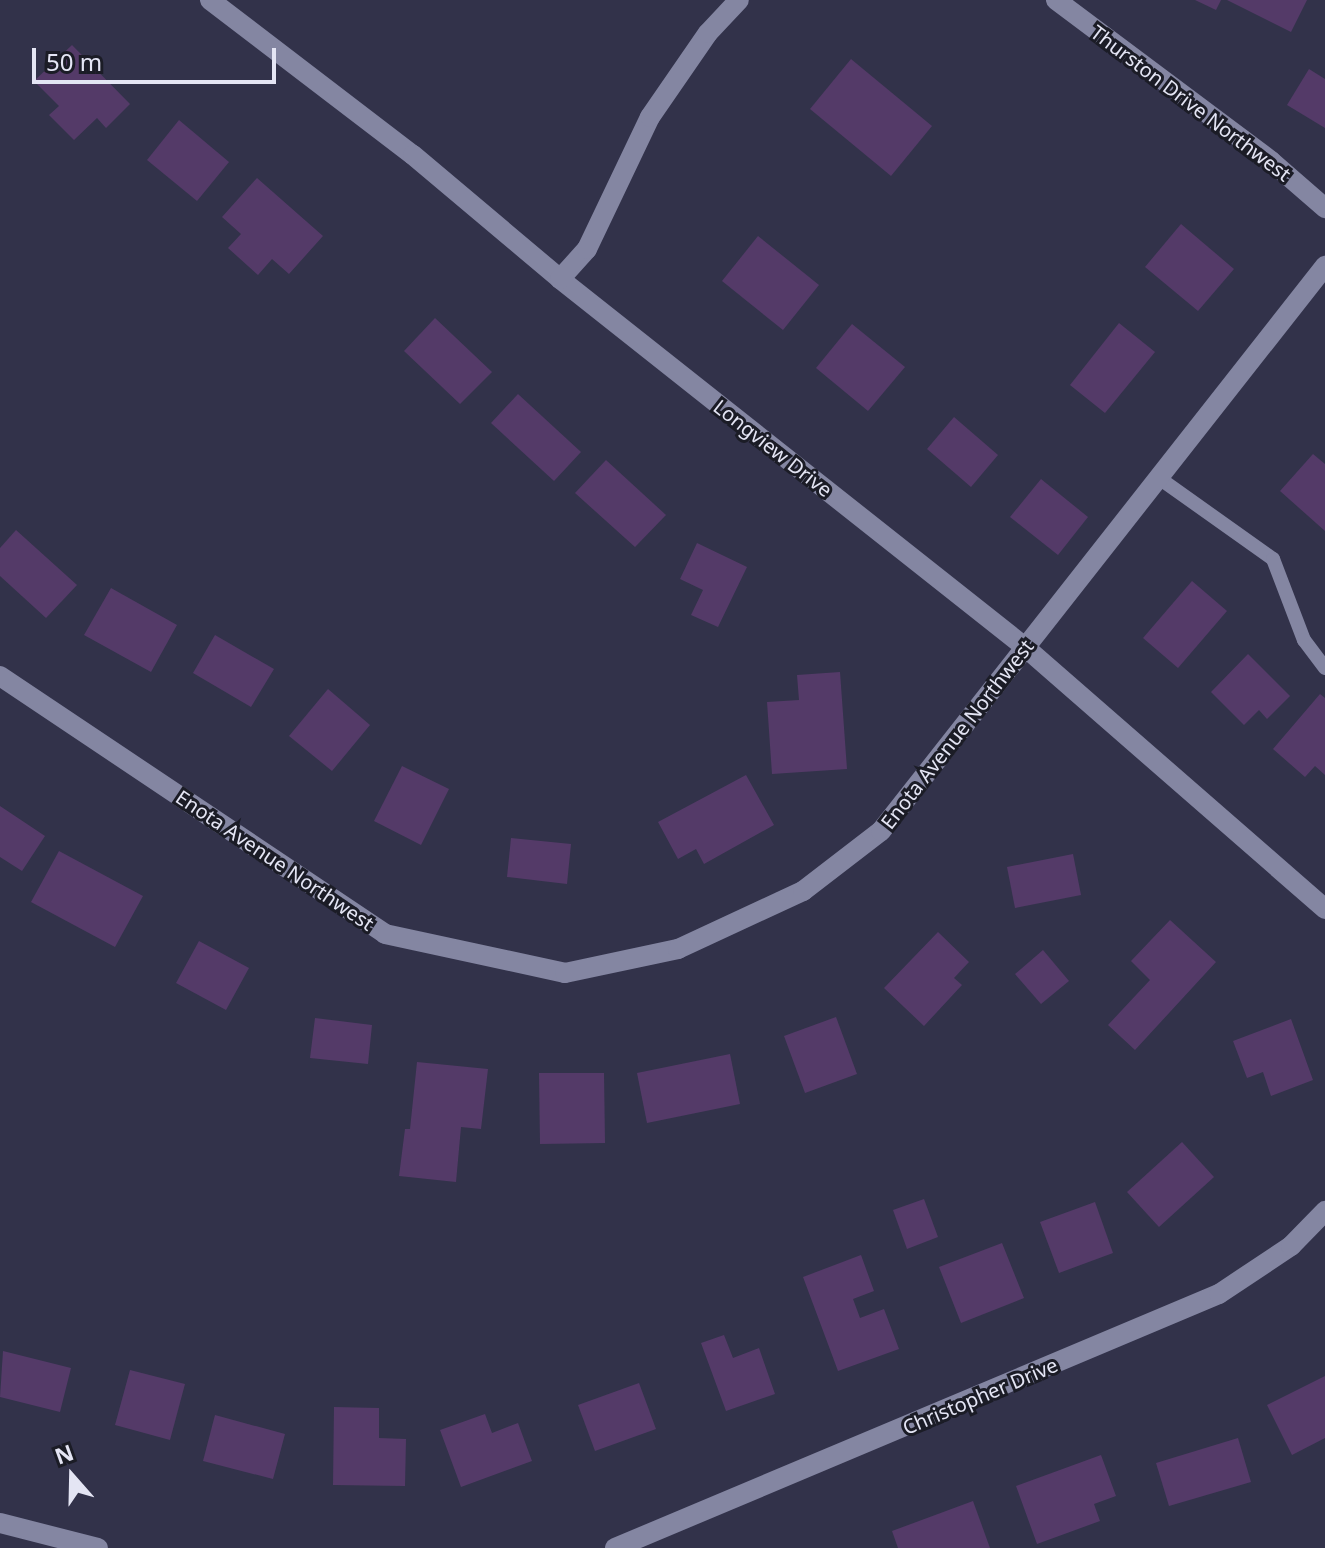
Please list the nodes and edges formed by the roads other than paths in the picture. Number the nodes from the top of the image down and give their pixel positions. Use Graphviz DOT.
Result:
graph roads {
  1 [pos="210,0"];
  2 [pos="739,0"];
  3 [pos="1056,0"];
  4 [pos="1325,208"];
  5 [pos="1325,266"];
  6 [pos="560,279"];
  7 [pos="1159,478"];
  8 [pos="1026,648"];
  9 [pos="1325,668"];
  10 [pos="0,676"];
  11 [pos="1325,909"];
  12 [pos="1325,1211"];
  13 [pos="0,1523"];
  14 [pos="98,1548"];
  15 [pos="615,1548"];
  1 -- 6 [label="street, Longview Drive"];
  2 -- 6 [label="street"];
  3 -- 4 [label="street, Thurston Drive Northwest"];
  5 -- 7 [label="street, Enota Avenue Northwest"];
  6 -- 8 [label="street, Longview Drive"];
  7 -- 8 [label="street, Enota Avenue Northwest"];
  7 -- 9 [label="lane"];
  8 -- 10 [label="street, Enota Avenue Northwest"];
  8 -- 11 [label="street, Longview Drive"];
  12 -- 15 [label="street, Christopher Drive"];
  13 -- 14 [label="street"];
}
